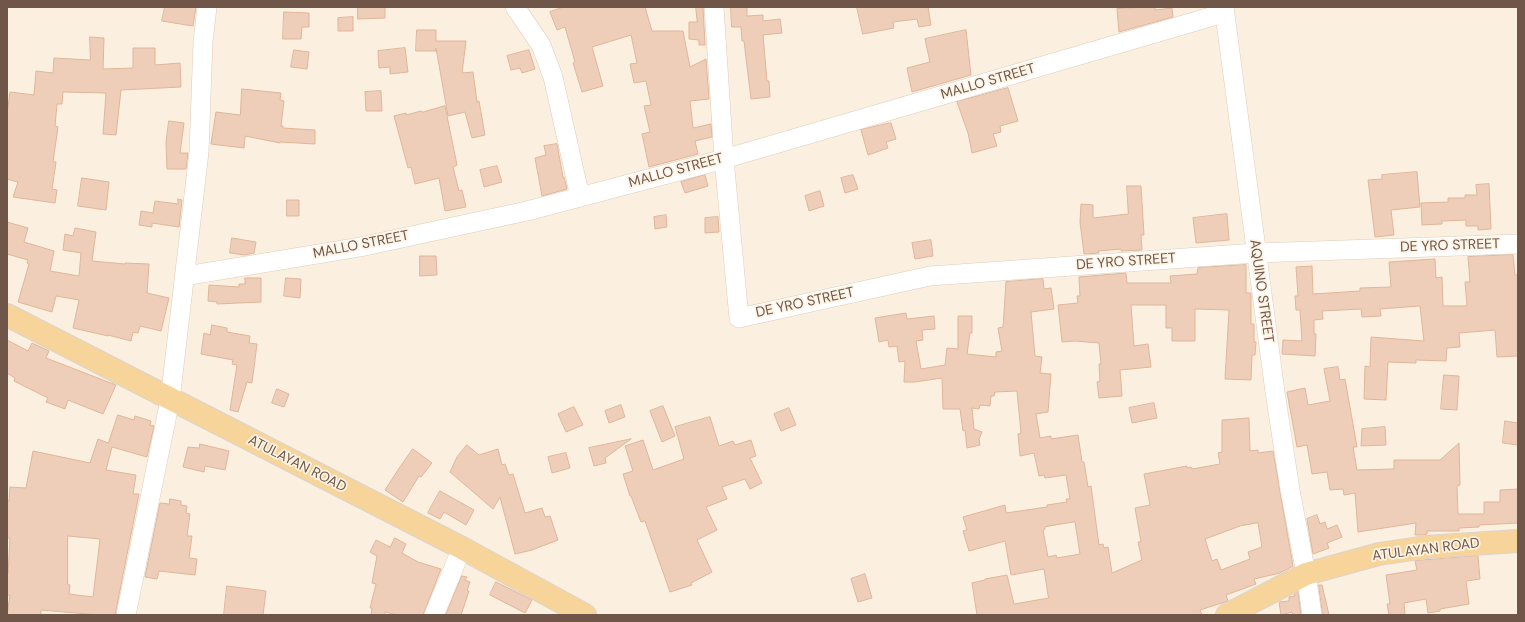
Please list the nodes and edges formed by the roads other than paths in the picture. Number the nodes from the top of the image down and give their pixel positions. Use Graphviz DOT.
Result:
graph roads {
  1 [pos="207,7"];
  2 [pos="515,7"];
  3 [pos="714,7"];
  4 [pos="1224,10"];
  5 [pos="724,158"];
  6 [pos="580,197"];
  7 [pos="1518,244"];
  8 [pos="1256,253"];
  9 [pos="185,276"];
  10 [pos="7,315"];
  11 [pos="170,400"];
  12 [pos="1518,541"];
  13 [pos="462,548"];
  14 [pos="1306,574"];
  15 [pos="126,615"];
  16 [pos="434,615"];
  17 [pos="586,615"];
  18 [pos="1227,615"];
  19 [pos="1312,615"];
  1 -- 9 [label="street"];
  2 -- 6 [label="street"];
  3 -- 5 [label="street"];
  4 -- 5 [label="street, MALLO STREET"];
  4 -- 8 [label="street, AQUINO STREET"];
  5 -- 6 [label="street, MALLO STREET"];
  5 -- 8 [label="street, DE YRO STREET"];
  6 -- 9 [label="street, MALLO STREET"];
  7 -- 8 [label="street, DE YRO STREET"];
  8 -- 14 [label="street, AQUINO STREET"];
  9 -- 11 [label="street"];
  10 -- 11 [label="main road, ATULAYAN ROAD"];
  11 -- 13 [label="main road, ATULAYAN ROAD"];
  11 -- 15 [label="street"];
  12 -- 14 [label="main road, ATULAYAN ROAD"];
  13 -- 16 [label="street"];
  13 -- 17 [label="main road, ATULAYAN ROAD"];
  14 -- 18 [label="main road, ATULAYAN ROAD"];
  14 -- 19 [label="street, AQUINO STREET"];
}
